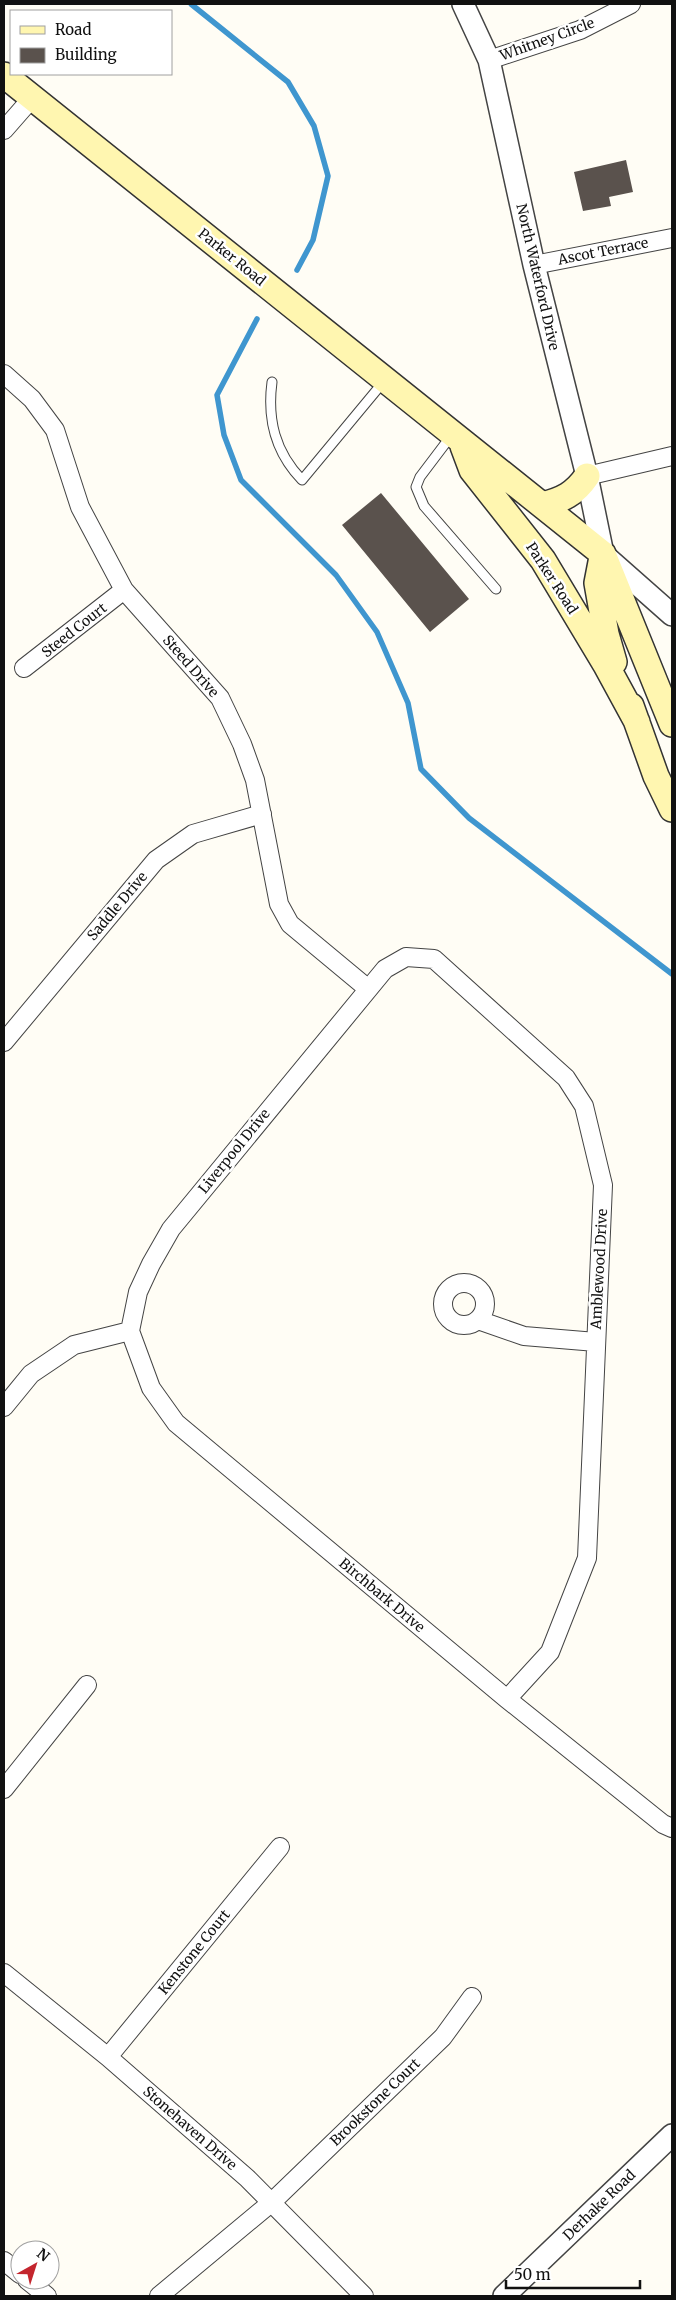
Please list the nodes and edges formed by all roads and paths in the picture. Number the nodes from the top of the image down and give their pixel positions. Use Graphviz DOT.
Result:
graph roads {
  1 [pos="463,4"];
  2 [pos="631,4"];
  3 [pos="489,60"];
  4 [pos="4,75"];
  5 [pos="32,98"];
  6 [pos="4,130"];
  7 [pos="672,238"];
  8 [pos="534,265"];
  9 [pos="4,374"];
  10 [pos="386,380"];
  11 [pos="272,382"];
  12 [pos="456,436"];
  13 [pos="672,456"];
  14 [pos="587,476"];
  15 [pos="542,505"];
  16 [pos="603,554"];
  17 [pos="496,589"];
  18 [pos="124,590"];
  19 [pos="672,615"];
  20 [pos="24,668"];
  21 [pos="637,722"];
  22 [pos="672,724"];
  23 [pos="672,809"];
  24 [pos="262,814"];
  25 [pos="367,988"];
  26 [pos="4,1042"];
  27 [pos="478,1320"];
  28 [pos="130,1331"];
  29 [pos="596,1342"];
  30 [pos="4,1406"];
  31 [pos="87,1685"];
  32 [pos="507,1699"];
  33 [pos="4,1790"];
  34 [pos="672,1828"];
  35 [pos="280,1847"];
  36 [pos="4,1973"];
  37 [pos="472,1997"];
  38 [pos="108,2057"];
  39 [pos="672,2135"];
  40 [pos="272,2202"];
  41 [pos="159,2296"];
  42 [pos="364,2296"];
  43 [pos="504,2296"];
  1 -- 3 [label="street, North Waterford Drive"];
  2 -- 3 [label="street, Whitney Circle"];
  3 -- 8 [label="street, North Waterford Drive"];
  4 -- 5 [label="main road, Parker Road"];
  5 -- 6 [label="street"];
  5 -- 10 [label="main road, Parker Road"];
  7 -- 8 [label="street, Ascot Terrace"];
  8 -- 14 [label="street, North Waterford Drive"];
  9 -- 18 [label="street, Steed Drive"];
  10 -- 11 [label="lane"];
  10 -- 12 [label="main road, Parker Road"];
  12 -- 15 [label="main road, Parker Road"];
  12 -- 17 [label="lane"];
  12 -- 21 [label="main road, Parker Road"];
  13 -- 14 [label="street"];
  14 -- 15 [label="main road"];
  14 -- 16 [label="street, North Waterford Drive"];
  15 -- 16 [label="main road, Parker Road"];
  16 -- 19 [label="street"];
  16 -- 21 [label="main road, Parker Road"];
  16 -- 22 [label="main road, Parker Road"];
  18 -- 20 [label="street, Steed Court"];
  18 -- 24 [label="street, Steed Drive"];
  21 -- 23 [label="main road, Parker Road"];
  24 -- 25 [label="street, Steed Drive"];
  24 -- 26 [label="street, Saddle Drive"];
  25 -- 28 [label="street, Liverpool Drive"];
  25 -- 29 [label="street, Amblewood Drive"];
  27 -- 29 [label="street"];
  28 -- 30 [label="street"];
  28 -- 32 [label="street, Birchbark Drive"];
  29 -- 32 [label="street, Amblewood Drive"];
  31 -- 33 [label="street"];
  32 -- 34 [label="street, Birchbark Drive"];
  35 -- 38 [label="street, Kenstone Court"];
  36 -- 38 [label="street, Stonehaven Drive"];
  37 -- 40 [label="street, Brookstone Court"];
  38 -- 40 [label="street, Stonehaven Drive"];
  39 -- 43 [label="street, Derhake Road"];
  40 -- 41 [label="street, Brookstone Court"];
  40 -- 42 [label="street, Stonehaven Drive"];
}
